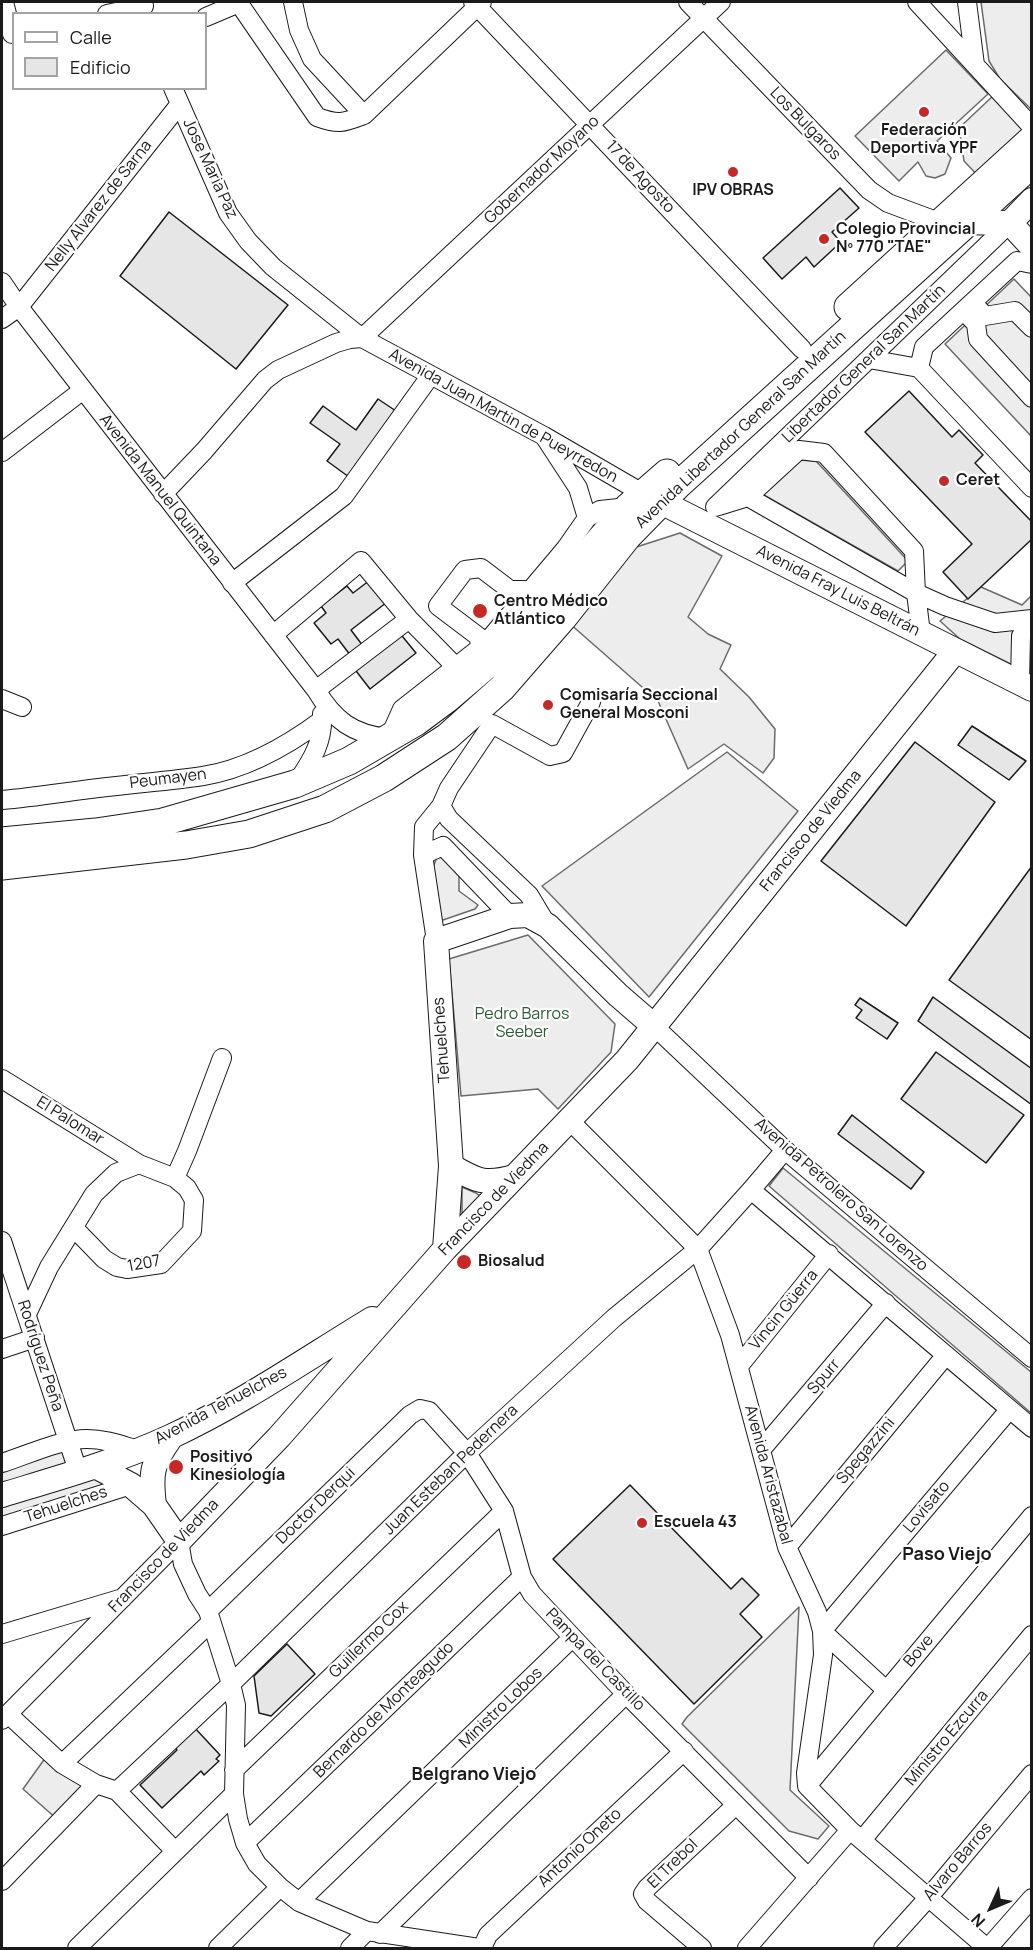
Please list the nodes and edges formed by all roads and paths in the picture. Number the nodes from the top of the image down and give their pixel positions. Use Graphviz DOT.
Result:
graph roads {
  1 [pos="4,2"];
  2 [pos="238,2"];
  3 [pos="293,2"];
  4 [pos="688,2"];
  5 [pos="721,2"];
  6 [pos="917,2"];
  7 [pos="967,2"];
  8 [pos="477,3"];
  9 [pos="144,7"];
  10 [pos="118,12"];
  11 [pos="207,17"];
  12 [pos="704,18"];
  13 [pos="9,35"];
  14 [pos="975,65"];
  15 [pos="176,97"];
  16 [pos="363,115"];
  17 [pos="590,124"];
  18 [pos="1032,127"];
  19 [pos="1032,139"];
  20 [pos="1032,164"];
  21 [pos="1032,200"];
  22 [pos="939,222"];
  23 [pos="967,223"];
  24 [pos="1010,224"];
  25 [pos="1032,247"];
  26 [pos="1032,264"];
  27 [pos="2,282"];
  28 [pos="19,307"];
  29 [pos="968,307"];
  30 [pos="338,319"];
  31 [pos="2,320"];
  32 [pos="1032,328"];
  33 [pos="362,338"];
  34 [pos="328,346"];
  35 [pos="802,349"];
  36 [pos="869,359"];
  37 [pos="919,368"];
  38 [pos="431,375"];
  39 [pos="83,390"];
  40 [pos="1032,398"];
  41 [pos="544,436"];
  42 [pos="2,452"];
  43 [pos="1032,488"];
  44 [pos="163,494"];
  45 [pos="747,497"];
  46 [pos="644,501"];
  47 [pos="715,507"];
  48 [pos="689,516"];
  49 [pos="587,518"];
  50 [pos="232,583"];
  51 [pos="530,590"];
  52 [pos="916,592"];
  53 [pos="563,618"];
  54 [pos="409,619"];
  55 [pos="1032,620"];
  56 [pos="921,633"];
  57 [pos="273,635"];
  58 [pos="955,651"];
  59 [pos="1027,655"];
  60 [pos="484,656"];
  61 [pos="457,668"];
  62 [pos="1026,686"];
  63 [pos="318,694"];
  64 [pos="2,699"];
  65 [pos="591,702"];
  66 [pos="2,710"];
  67 [pos="322,720"];
  68 [pos="492,724"];
  69 [pos="389,738"];
  70 [pos="295,784"];
  71 [pos="2,800"];
  72 [pos="441,806"];
  73 [pos="2,841"];
  74 [pos="423,855"];
  75 [pos="2,866"];
  76 [pos="510,916"];
  77 [pos="548,926"];
  78 [pos="436,941"];
  79 [pos="618,995"];
  80 [pos="655,1027"];
  81 [pos="222,1058"];
  82 [pos="627,1060"];
  83 [pos="2,1078"];
  84 [pos="569,1120"];
  85 [pos="785,1150"];
  86 [pos="139,1164"];
  87 [pos="451,1166"];
  88 [pos="514,1177"];
  89 [pos="175,1178"];
  90 [pos="751,1190"];
  91 [pos="74,1228"];
  92 [pos="2,1241"];
  93 [pos="445,1248"];
  94 [pos="698,1249"];
  95 [pos="828,1254"];
  96 [pos="886,1303"];
  97 [pos="394,1305"];
  98 [pos="27,1314"];
  99 [pos="35,1338"];
  100 [pos="2,1349"];
  101 [pos="946,1355"];
  102 [pos="1032,1358"];
  103 [pos="739,1366"];
  104 [pos="1009,1410"];
  105 [pos="429,1411"];
  106 [pos="1032,1428"];
  107 [pos="171,1437"];
  108 [pos="68,1442"];
  109 [pos="138,1450"];
  110 [pos="761,1450"];
  111 [pos="467,1453"];
  112 [pos="2,1463"];
  113 [pos="86,1469"];
  114 [pos="131,1485"];
  115 [pos="2,1495"];
  116 [pos="154,1505"];
  117 [pos="504,1511"];
  118 [pos="1032,1516"];
  119 [pos="2,1526"];
  120 [pos="179,1541"];
  121 [pos="787,1547"];
  122 [pos="522,1577"];
  123 [pos="125,1597"];
  124 [pos="209,1616"];
  125 [pos="822,1631"];
  126 [pos="2,1634"];
  127 [pos="1032,1635"];
  128 [pos="572,1638"];
  129 [pos="231,1683"];
  130 [pos="886,1690"];
  131 [pos="626,1694"];
  132 [pos="5,1717"];
  133 [pos="684,1751"];
  134 [pos="62,1764"];
  135 [pos="234,1770"];
  136 [pos="1032,1774"];
  137 [pos="96,1784"];
  138 [pos="807,1786"];
  139 [pos="117,1791"];
  140 [pos="234,1794"];
  141 [pos="736,1805"];
  142 [pos="856,1835"];
  143 [pos="245,1844"];
  144 [pos="175,1851"];
  145 [pos="809,1878"];
  146 [pos="2,1881"];
  147 [pos="280,1887"];
  148 [pos="928,1898"];
  149 [pos="1032,1898"];
  150 [pos="299,1902"];
  151 [pos="373,1933"];
  152 [pos="78,1948"];
  153 [pos="218,1948"];
  154 [pos="350,1948"];
  155 [pos="480,1948"];
  156 [pos="702,1948"];
  157 [pos="747,1948"];
  158 [pos="883,1948"];
  159 [pos="987,1948"];
  1 -- 13 [label="street"];
  2 -- 11 [label="street"];
  2 -- 16 [label="street"];
  3 -- 16 [label="street"];
  4 -- 12 [label="street, Los Bulgaros"];
  5 -- 12 [label="street, Gobernador Moyano"];
  6 -- 14 [label="street"];
  7 -- 14 [label="street"];
  8 -- 16 [label="street"];
  8 -- 17 [label="street, 17 de Agosto"];
  9 -- 10 [label="street"];
  12 -- 17 [label="street, Gobernador Moyano"];
  12 -- 22 [label="street, Los Bulgaros"];
  14 -- 18 [label="street"];
  15 -- 28 [label="street, Nelly Alvarez de Sarna"];
  15 -- 30 [label="street, Jose Maria Paz"];
  17 -- 33 [label="street, Gobernador Moyano"];
  17 -- 35 [label="street, 17 de Agosto"];
  19 -- 22 [label="highway, Avenida Libertador General San Martín"];
  20 -- 23 [label="highway, Avenida Libertador General San Martín"];
  21 -- 24 [label="main road, Libertador General San Martín"];
  22 -- 23 [label="main road"];
  22 -- 35 [label="highway, Avenida Libertador General San Martín"];
  23 -- 24 [label="main road"];
  23 -- 46 [label="highway, Avenida Libertador General San Martín"];
  24 -- 25 [label="main road"];
  24 -- 36 [label="street, Libertador General San Martín"];
  26 -- 29 [label="street"];
  27 -- 28 [label="street, Avenida Manuel Quintana"];
  28 -- 31 [label="street, Nelly Alvarez de Sarna"];
  28 -- 39 [label="street, Avenida Manuel Quintana"];
  29 -- 32 [label="street"];
  29 -- 37 [label="street"];
  29 -- 40 [label="street"];
  30 -- 33 [label="street, Jose Maria Paz"];
  30 -- 34 [label="street"];
  33 -- 34 [label="street"];
  33 -- 38 [label="street, Avenida Juan Martin de Pueyrredon"];
  34 -- 44 [label="street"];
  35 -- 46 [label="highway, Avenida Libertador General San Martín"];
  36 -- 37 [label="street"];
  36 -- 47 [label="street, Libertador General San Martín"];
  37 -- 43 [label="street"];
  38 -- 41 [label="street, Avenida Juan Martin de Pueyrredon"];
  38 -- 50 [label="street"];
  39 -- 42 [label="street"];
  39 -- 44 [label="street, Avenida Manuel Quintana"];
  41 -- 46 [label="street, Avenida Juan Martin de Pueyrredon"];
  41 -- 49 [label="street"];
  44 -- 50 [label="street, Avenida Manuel Quintana"];
  45 -- 47 [label="street"];
  45 -- 52 [label="street"];
  45 -- 52 [label="street"];
  46 -- 48 [label="main road, Avenida Fray Luis Beltrán"];
  46 -- 49 [label="street"];
  46 -- 53 [label="highway, Avenida Libertador General San Martín"];
  46 -- 60 [label="highway, Avenida Libertador General San Martín"];
  47 -- 48 [label="street, Libertador General San Martín"];
  48 -- 56 [label="main road, Avenida Fray Luis Beltrán"];
  49 -- 51 [label="street"];
  50 -- 57 [label="street, Avenida Manuel Quintana"];
  51 -- 60 [label="street"];
  51 -- 60 [label="street"];
  52 -- 55 [label="street"];
  52 -- 56 [label="street"];
  53 -- 68 [label="highway"];
  53 -- 75 [label="highway, Avenida Libertador General San Martín"];
  54 -- 57 [label="street"];
  54 -- 61 [label="street"];
  54 -- 63 [label="street"];
  55 -- 59 [label="street"];
  56 -- 58 [label="main road, Avenida Fray Luis Beltrán"];
  57 -- 63 [label="street, Avenida Manuel Quintana"];
  58 -- 62 [label="main road, Avenida Fray Luis Beltrán"];
  58 -- 80 [label="main road, Francisco de Viedma"];
  59 -- 62 [label="street"];
  60 -- 61 [label="street"];
  60 -- 69 [label="highway, Avenida Libertador General San Martín"];
  61 -- 69 [label="street"];
  63 -- 67 [label="street"];
  63 -- 69 [label="street, Avenida Manuel Quintana"];
  64 -- 66 [label="street"];
  65 -- 68 [label="street"];
  67 -- 70 [label="street"];
  67 -- 71 [label="street, Peumayen"];
  68 -- 72 [label="street, Tehuelches"];
  69 -- 70 [label="highway, Avenida Libertador General San Martín"];
  70 -- 73 [label="highway, Avenida Libertador General San Martín"];
  72 -- 74 [label="street, Tehuelches"];
  72 -- 77 [label="street"];
  74 -- 76 [label="street"];
  74 -- 78 [label="street, Tehuelches"];
  76 -- 77 [label="main road"];
  76 -- 78 [label="main road"];
  77 -- 79 [label="main road"];
  78 -- 87 [label="main road, Tehuelches"];
  79 -- 80 [label="main road"];
  79 -- 82 [label="main road"];
  80 -- 82 [label="main road, Francisco de Viedma"];
  80 -- 85 [label="street, Avenida Petrolero San Lorenzo"];
  81 -- 89 [label="street"];
  82 -- 84 [label="main road, Francisco de Viedma"];
  83 -- 86 [label="street, El Palomar"];
  84 -- 88 [label="main road, Francisco de Viedma"];
  84 -- 94 [label="street, Avenida Aristazabal"];
  85 -- 90 [label="street, Juan Esteban Pedernera"];
  85 -- 102 [label="street, Avenida Petrolero San Lorenzo"];
  86 -- 89 [label="street, 1207"];
  86 -- 91 [label="street"];
  87 -- 88 [label="main road"];
  87 -- 93 [label="main road, Tehuelches"];
  88 -- 93 [label="main road, Francisco de Viedma"];
  89 -- 91 [label="street, 1207"];
  90 -- 94 [label="street, Juan Esteban Pedernera"];
  90 -- 95 [label="street"];
  91 -- 98 [label="street"];
  92 -- 98 [label="street, Rodríguez Peña"];
  93 -- 97 [label="main road, Francisco de Viedma"];
  94 -- 103 [label="street, Avenida Aristazabal"];
  94 -- 111 [label="street, Juan Esteban Pedernera"];
  95 -- 96 [label="street"];
  95 -- 103 [label="street, Vincin Güerra"];
  96 -- 101 [label="street"];
  96 -- 110 [label="street, Spurr"];
  97 -- 107 [label="main road, Avenida Tehuelches"];
  97 -- 120 [label="main road, Francisco de Viedma"];
  98 -- 99 [label="street, Rodríguez Peña"];
  99 -- 100 [label="street"];
  99 -- 108 [label="street, Rodríguez Peña"];
  101 -- 104 [label="street"];
  101 -- 121 [label="street, Spegazzini"];
  103 -- 110 [label="street, Avenida Aristazabal"];
  104 -- 106 [label="street"];
  104 -- 125 [label="street, Lovisato"];
  105 -- 111 [label="street, Pampa del Castillo"];
  105 -- 124 [label="street, Doctor Derqui"];
  107 -- 109 [label="main road, Avenida Tehuelches"];
  107 -- 116 [label="main road"];
  108 -- 109 [label="street"];
  108 -- 112 [label="street"];
  108 -- 113 [label="street, Rodríguez Peña"];
  109 -- 113 [label="main road, Avenida Tehuelches"];
  110 -- 121 [label="street, Avenida Aristazabal"];
  111 -- 117 [label="street, Pampa del Castillo"];
  111 -- 129 [label="street, Juan Esteban Pedernera"];
  113 -- 114 [label="main road"];
  113 -- 115 [label="main road, Avenida Tehuelches"];
  114 -- 116 [label="main road"];
  114 -- 119 [label="street, Tehuelches"];
  116 -- 120 [label="main road"];
  117 -- 122 [label="street, Pampa del Castillo"];
  117 -- 135 [label="street, Guillermo Cox"];
  118 -- 130 [label="street, Bove"];
  120 -- 123 [label="street, Francisco de Viedma"];
  120 -- 124 [label="street"];
  121 -- 125 [label="street, Avenida Aristazabal"];
  122 -- 128 [label="street, Pampa del Castillo"];
  122 -- 143 [label="street, Bernardo de Monteagudo"];
  123 -- 126 [label="street"];
  123 -- 132 [label="street, Francisco de Viedma"];
  124 -- 129 [label="street"];
  124 -- 134 [label="street, Doctor Derqui"];
  125 -- 130 [label="street"];
  125 -- 138 [label="street, Avenida Aristazabal"];
  127 -- 142 [label="street, Ministro Ezcurra"];
  128 -- 131 [label="street, Pampa del Castillo"];
  128 -- 150 [label="street, Ministro Lobos"];
  129 -- 135 [label="street"];
  129 -- 139 [label="street, Juan Esteban Pedernera"];
  130 -- 138 [label="street, Bove"];
  131 -- 133 [label="street, Pampa del Castillo"];
  131 -- 151 [label="street"];
  132 -- 134 [label="street"];
  133 -- 141 [label="street, Pampa del Castillo"];
  133 -- 155 [label="street, Antonio Oneto"];
  134 -- 137 [label="street"];
  135 -- 140 [label="street"];
  136 -- 148 [label="street, Alvaro Barros"];
  137 -- 139 [label="street"];
  137 -- 146 [label="street"];
  138 -- 142 [label="street"];
  139 -- 144 [label="street"];
  140 -- 143 [label="street"];
  140 -- 144 [label="street"];
  141 -- 145 [label="street, Pampa del Castillo"];
  141 -- 156 [label="street, El Trebol"];
  142 -- 145 [label="street, Ministro Ezcurra"];
  142 -- 148 [label="street"];
  143 -- 147 [label="street"];
  144 -- 152 [label="street"];
  145 -- 157 [label="street, Ministro Ezcurra"];
  147 -- 150 [label="street"];
  147 -- 153 [label="street"];
  148 -- 158 [label="street, Alvaro Barros"];
  148 -- 159 [label="street"];
  149 -- 159 [label="street"];
  150 -- 151 [label="street"];
  151 -- 154 [label="street"];
  151 -- 155 [label="street"];
}
